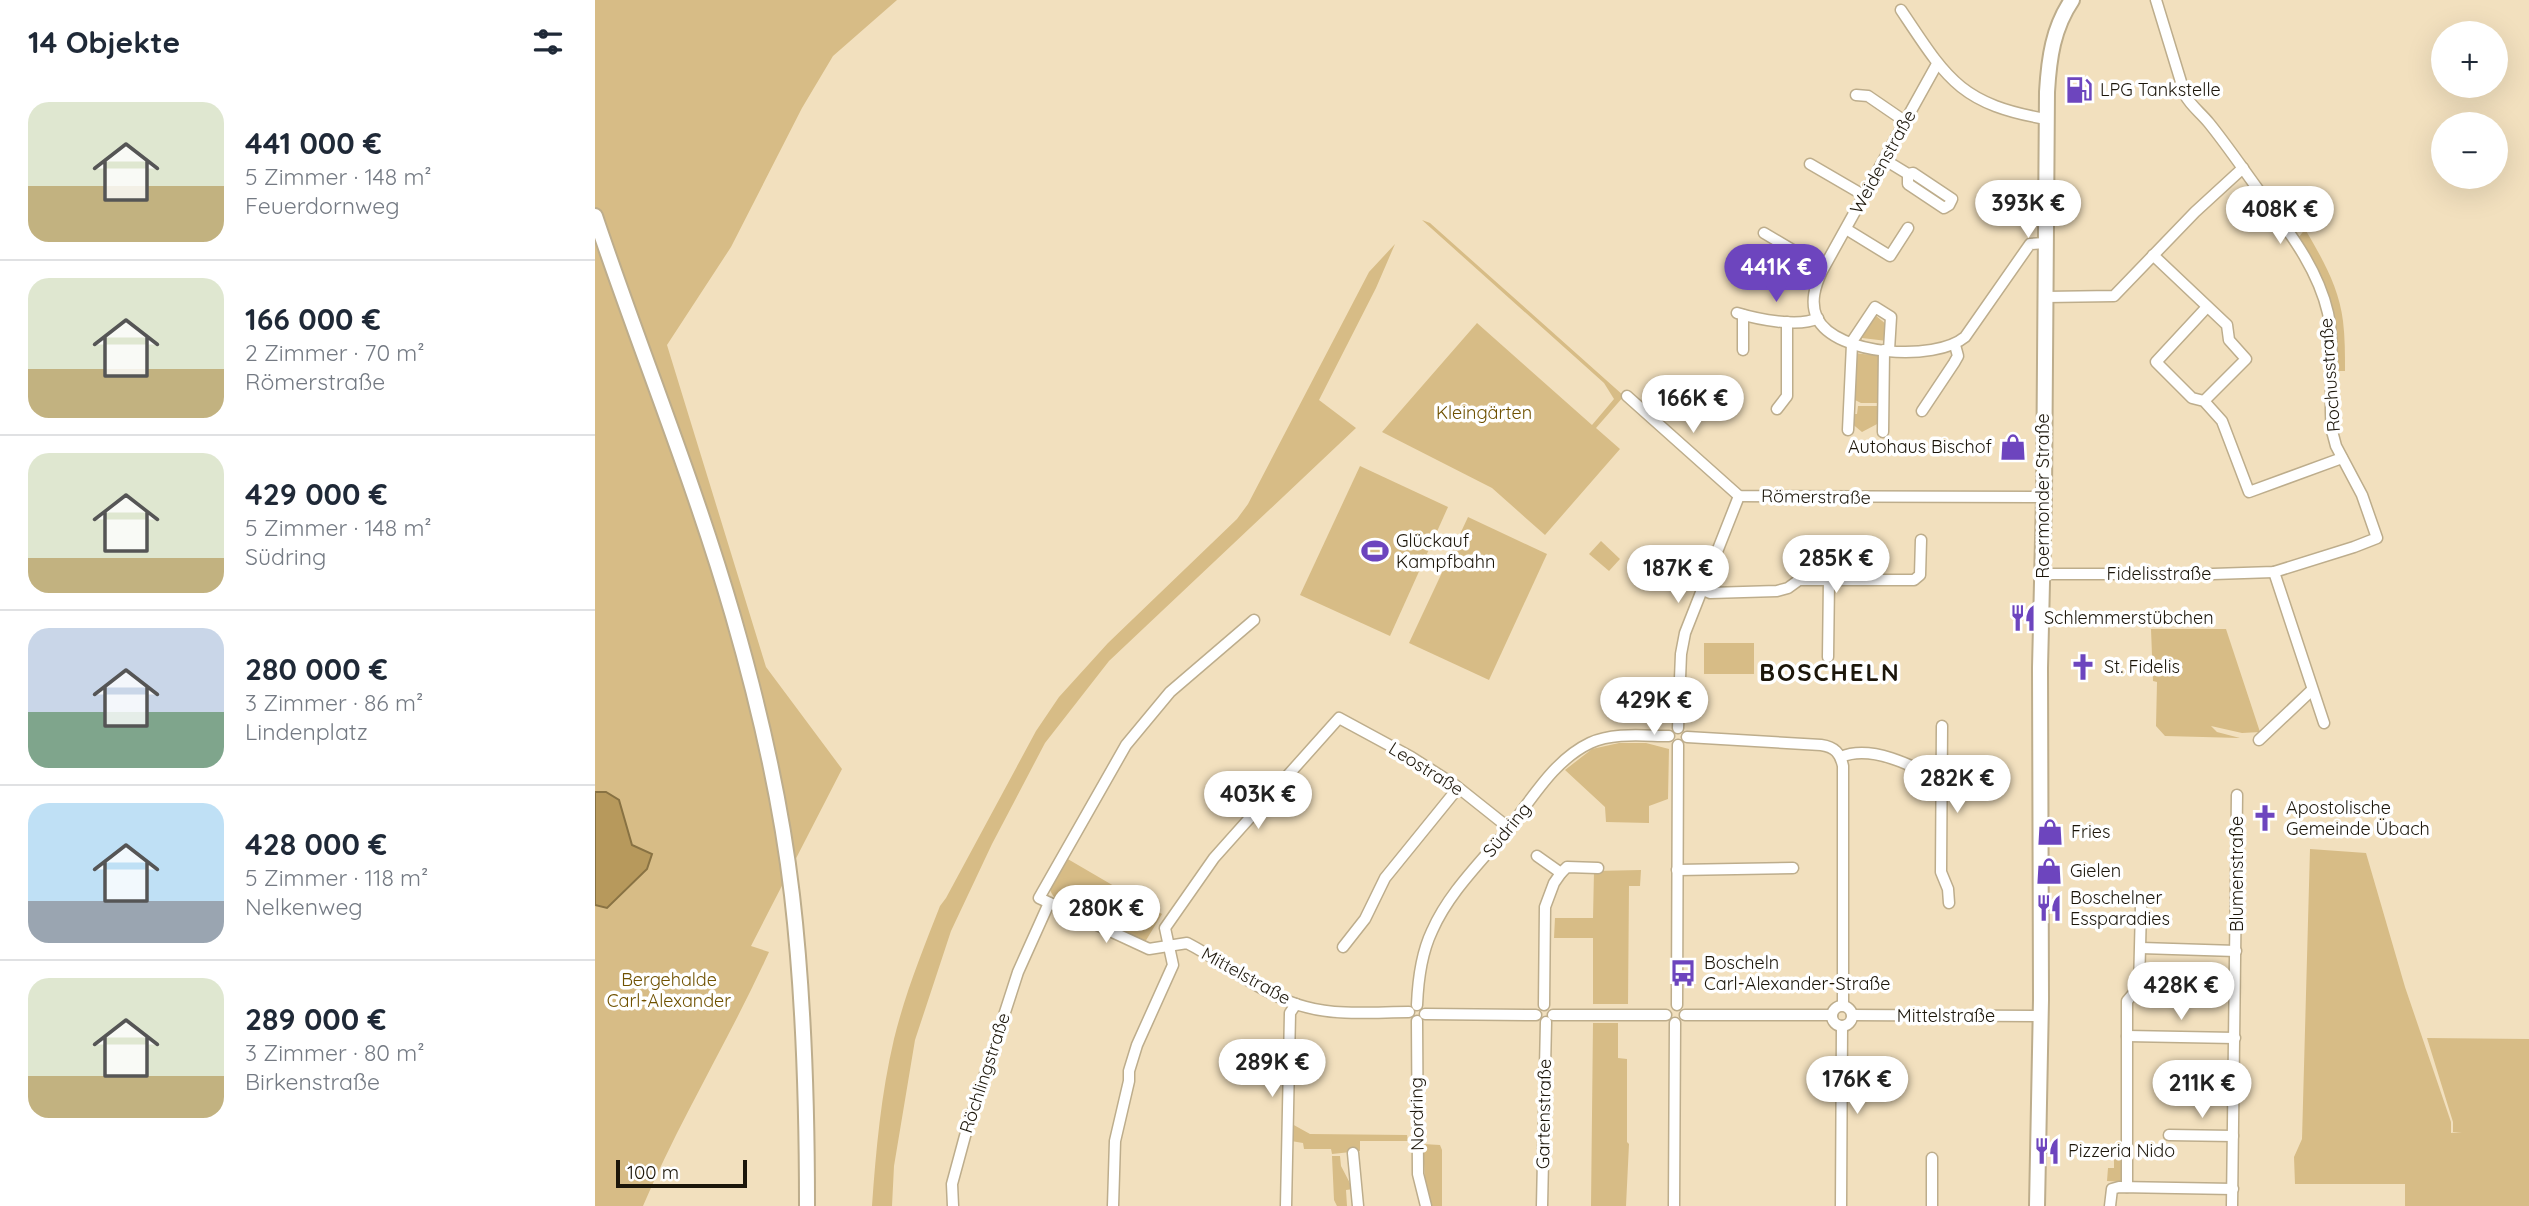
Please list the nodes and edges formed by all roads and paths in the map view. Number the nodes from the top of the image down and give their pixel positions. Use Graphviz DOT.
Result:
graph roads {
  1 [pos="2072,0"];
  2 [pos="2156,0"];
  3 [pos="1901,10"];
  4 [pos="1937,64"];
  5 [pos="1856,95"];
  6 [pos="2046,119"];
  7 [pos="1906,122"];
  8 [pos="1885,160"];
  9 [pos="1810,164"];
  10 [pos="2243,168"];
  11 [pos="1909,174"];
  12 [pos="1865,196"];
  13 [pos="595,216"];
  14 [pos="1908,228"];
  15 [pos="1846,229"];
  16 [pos="1764,233"];
  17 [pos="2045,243"];
  18 [pos="2153,256"];
  19 [pos="1823,268"];
  20 [pos="2045,297"];
  21 [pos="2207,307"];
  22 [pos="1818,318"];
  23 [pos="1787,322"];
  24 [pos="1852,344"];
  25 [pos="1955,345"];
  26 [pos="1743,350"];
  27 [pos="1886,350"];
  28 [pos="1627,396"];
  29 [pos="2204,401"];
  30 [pos="1777,409"];
  31 [pos="1922,411"];
  32 [pos="1848,430"];
  33 [pos="1883,432"];
  34 [pos="2342,458"];
  35 [pos="1739,496"];
  36 [pos="2044,496"];
  37 [pos="2377,538"];
  38 [pos="1921,540"];
  39 [pos="2274,572"];
  40 [pos="2043,573"];
  41 [pos="1829,580"];
  42 [pos="1701,589"];
  43 [pos="1254,620"];
  44 [pos="1828,657"];
  45 [pos="2312,690"];
  46 [pos="2324,723"];
  47 [pos="1942,726"];
  48 [pos="1678,728"];
  49 [pos="1669,736"];
  50 [pos="1687,737"];
  51 [pos="2259,740"];
  52 [pos="1678,745"];
  53 [pos="1841,757"];
  54 [pos="1940,780"];
  55 [pos="1458,788"];
  56 [pos="2237,795"];
  57 [pos="1509,828"];
  58 [pos="1537,856"];
  59 [pos="1598,868"];
  60 [pos="1793,868"];
  61 [pos="1677,870"];
  62 [pos="1561,873"];
  63 [pos="1049,902"];
  64 [pos="1949,903"];
  65 [pos="2141,907"];
  66 [pos="1168,945"];
  67 [pos="1343,947"];
  68 [pos="2141,948"];
  69 [pos="2236,951"];
  70 [pos="1296,1004"];
  71 [pos="1544,1005"];
  72 [pos="1677,1005"];
  73 [pos="1843,1005"];
  74 [pos="1413,1008"];
  75 [pos="1536,1014"];
  76 [pos="1667,1015"];
  77 [pos="1685,1015"];
  78 [pos="1832,1015"];
  79 [pos="1852,1015"];
  80 [pos="2041,1016"];
  81 [pos="1421,1018"];
  82 [pos="1550,1018"];
  83 [pos="1675,1023"];
  84 [pos="1842,1026"];
  85 [pos="2127,1037"];
  86 [pos="2235,1038"];
  87 [pos="2170,1085"];
  88 [pos="2234,1087"];
  89 [pos="2169,1135"];
  90 [pos="2233,1136"];
  91 [pos="1353,1153"];
  92 [pos="1932,1158"];
  93 [pos="2127,1187"];
  94 [pos="2233,1189"];
  95 [pos="807,1206"];
  96 [pos="953,1206"];
  97 [pos="1113,1206"];
  98 [pos="1286,1206"];
  99 [pos="1358,1206"];
  100 [pos="1426,1206"];
  101 [pos="1542,1206"];
  102 [pos="1674,1206"];
  103 [pos="1841,1206"];
  104 [pos="1932,1206"];
  105 [pos="2037,1206"];
  106 [pos="2110,1206"];
  107 [pos="2232,1206"];
  1 -- 6 [label="main road, Roermonder Straße"];
  2 -- 10 [label="street, Rochusstraße"];
  3 -- 4 [label="street"];
  4 -- 6 [label="street"];
  4 -- 7 [label="street, Weidenstraße"];
  5 -- 7 [label="street"];
  6 -- 17 [label="main road, Roermonder Straße"];
  7 -- 8 [label="street, Weidenstraße"];
  8 -- 11 [label="street"];
  8 -- 12 [label="street, Weidenstraße"];
  9 -- 12 [label="street"];
  10 -- 18 [label="street"];
  10 -- 34 [label="street, Rochusstraße"];
  12 -- 15 [label="street, Weidenstraße"];
  13 -- 95 [label="main road"];
  14 -- 15 [label="street"];
  15 -- 19 [label="street, Weidenstraße"];
  16 -- 19 [label="street"];
  17 -- 20 [label="main road, Roermonder Straße"];
  17 -- 25 [label="street"];
  18 -- 20 [label="street"];
  18 -- 21 [label="street"];
  19 -- 22 [label="street, Weidenstraße"];
  20 -- 36 [label="main road, Roermonder Straße"];
  21 -- 29 [label="street"];
  21 -- 29 [label="street"];
  22 -- 23 [label="street"];
  22 -- 24 [label="street"];
  23 -- 26 [label="street"];
  23 -- 30 [label="street"];
  24 -- 27 [label="street"];
  24 -- 27 [label="street"];
  24 -- 32 [label="street"];
  25 -- 27 [label="street"];
  25 -- 31 [label="street"];
  27 -- 33 [label="street"];
  28 -- 35 [label="street, Römerstraße"];
  29 -- 34 [label="street"];
  34 -- 37 [label="street, Rochusstraße"];
  35 -- 36 [label="street, Römerstraße"];
  35 -- 42 [label="street"];
  36 -- 40 [label="main road, Roermonder Straße"];
  37 -- 39 [label="street, Fidelisstraße"];
  38 -- 41 [label="street"];
  39 -- 40 [label="street, Fidelisstraße"];
  39 -- 45 [label="street"];
  40 -- 80 [label="main road, Roermonder Straße"];
  41 -- 42 [label="street"];
  41 -- 44 [label="street"];
  42 -- 48 [label="street"];
  43 -- 63 [label="street, Röchlingstraße"];
  45 -- 46 [label="street"];
  45 -- 51 [label="street"];
  47 -- 54 [label="street"];
  48 -- 49 [label="street"];
  48 -- 50 [label="street"];
  49 -- 52 [label="street"];
  49 -- 57 [label="street, Südring"];
  50 -- 52 [label="street"];
  50 -- 53 [label="street"];
  52 -- 61 [label="street"];
  53 -- 54 [label="street"];
  53 -- 73 [label="street"];
  54 -- 64 [label="street"];
  55 -- 57 [label="street, Leostraße"];
  55 -- 66 [label="street, Leostraße"];
  55 -- 67 [label="street"];
  56 -- 69 [label="street, Blumenstraße"];
  57 -- 74 [label="street, Südring"];
  58 -- 62 [label="street"];
  59 -- 62 [label="street"];
  60 -- 61 [label="street"];
  61 -- 72 [label="street"];
  62 -- 71 [label="street"];
  63 -- 66 [label="street, Mittelstraße"];
  63 -- 96 [label="street, Röchlingstraße"];
  65 -- 68 [label="street"];
  66 -- 70 [label="street, Mittelstraße"];
  66 -- 97 [label="street"];
  68 -- 69 [label="street"];
  68 -- 85 [label="street"];
  69 -- 86 [label="street, Blumenstraße"];
  70 -- 74 [label="street, Mittelstraße"];
  70 -- 98 [label="street"];
  71 -- 75 [label="street"];
  71 -- 82 [label="street"];
  72 -- 76 [label="street"];
  72 -- 77 [label="street"];
  73 -- 78 [label="street"];
  73 -- 79 [label="street"];
  74 -- 81 [label="street"];
  75 -- 81 [label="street"];
  75 -- 82 [label="street"];
  76 -- 82 [label="street"];
  76 -- 83 [label="street"];
  77 -- 78 [label="street"];
  77 -- 83 [label="street"];
  78 -- 84 [label="street"];
  79 -- 80 [label="street, Mittelstraße"];
  79 -- 84 [label="street"];
  80 -- 105 [label="main road, Roermonder Straße"];
  81 -- 100 [label="street, Nordring"];
  82 -- 101 [label="street, Gartenstraße"];
  83 -- 102 [label="street"];
  84 -- 103 [label="street"];
  85 -- 86 [label="street"];
  85 -- 93 [label="street"];
  86 -- 88 [label="street, Blumenstraße"];
  87 -- 88 [label="street"];
  88 -- 90 [label="street, Blumenstraße"];
  89 -- 90 [label="street"];
  90 -- 94 [label="street, Blumenstraße"];
  91 -- 99 [label="street"];
  92 -- 104 [label="street"];
  93 -- 94 [label="street"];
  93 -- 106 [label="street"];
  94 -- 107 [label="street, Blumenstraße"];
}
